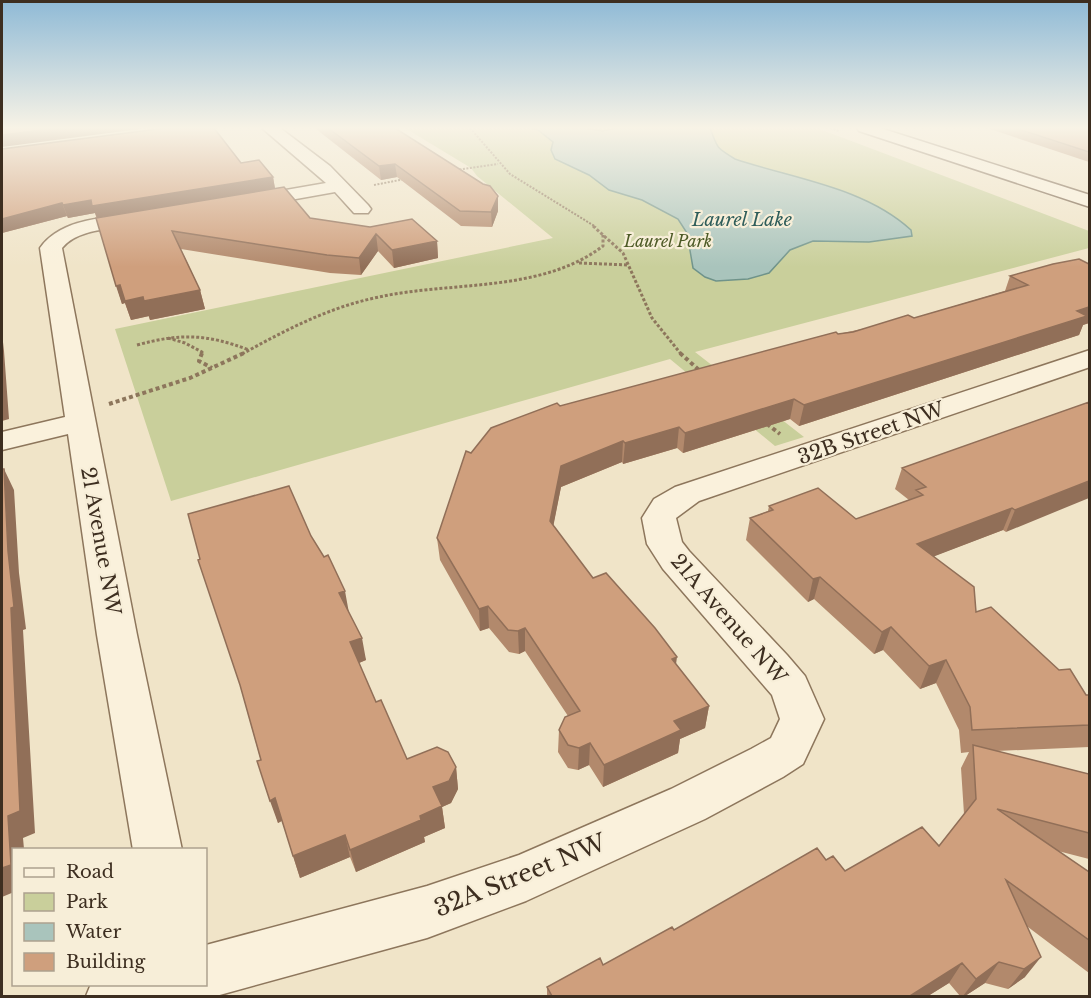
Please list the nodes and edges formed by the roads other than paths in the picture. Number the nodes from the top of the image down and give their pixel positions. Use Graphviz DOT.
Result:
graph roads {
  1 [pos="327,175"];
  2 [pos="1010,175"];
  3 [pos="1018,175"];
  4 [pos="341,189"];
  5 [pos="1058,190"];
  6 [pos="1089,201"];
  7 [pos="222,206"];
  8 [pos="361,209"];
  9 [pos="164,215"];
  10 [pos="1089,358"];
  11 [pos="80,417"];
  12 [pos="2,441"];
  13 [pos="659,518"];
  14 [pos="802,719"];
  15 [pos="158,848"];
  16 [pos="207,972"];
  17 [pos="152,986"];
  18 [pos="114,996"];
  1 -- 4 [label="street"];
  2 -- 5 [label="street"];
  3 -- 5 [label="street"];
  4 -- 7 [label="street"];
  4 -- 8 [label="street"];
  5 -- 6 [label="street"];
  9 -- 11 [label="street, 21 Avenue NW"];
  10 -- 13 [label="street, 32B Street NW"];
  11 -- 12 [label="street"];
  11 -- 15 [label="street, 21 Avenue NW"];
  13 -- 14 [label="street, 21A Avenue NW"];
  14 -- 16 [label="street, 32A Street NW"];
  17 -- 18 [label="street"];
}
